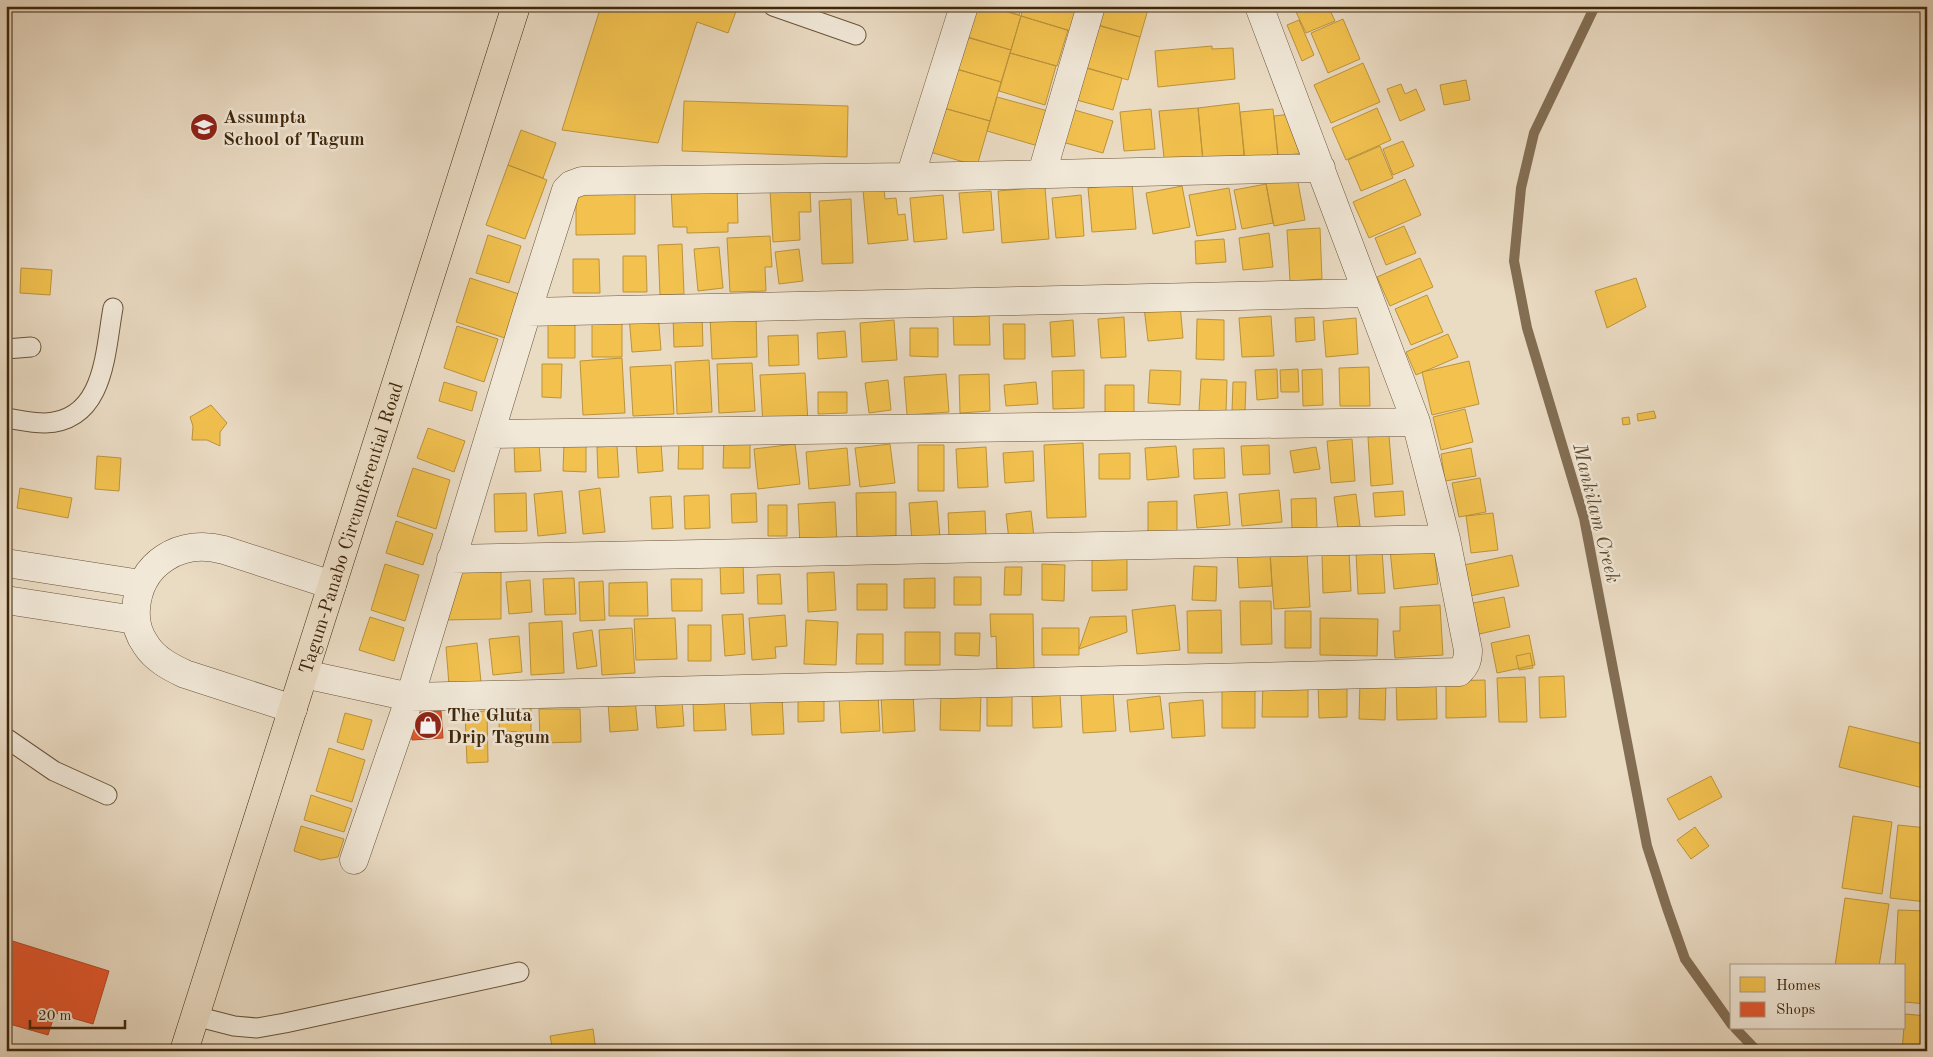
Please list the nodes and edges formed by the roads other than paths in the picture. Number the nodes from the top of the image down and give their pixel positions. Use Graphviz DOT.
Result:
graph roads {
  1 [pos="516,6"];
  2 [pos="773,6"];
  3 [pos="964,6"];
  4 [pos="1091,6"];
  5 [pos="1258,6"];
  6 [pos="856,35"];
  7 [pos="1321,168"];
  8 [pos="1042,173"];
  9 [pos="910,177"];
  10 [pos="1367,292"];
  11 [pos="114,308"];
  12 [pos="527,312"];
  13 [pos="31,347"];
  14 [pos="6,349"];
  15 [pos="6,418"];
  16 [pos="1416,422"];
  17 [pos="490,434"];
  18 [pos="1446,539"];
  19 [pos="451,559"];
  20 [pos="6,564"];
  21 [pos="81,574"];
  22 [pos="141,584"];
  23 [pos="332,584"];
  24 [pos="6,600"];
  25 [pos="74,610"];
  26 [pos="135,620"];
  27 [pos="304,674"];
  28 [pos="410,697"];
  29 [pos="293,709"];
  30 [pos="6,738"];
  31 [pos="107,795"];
  32 [pos="354,860"];
  33 [pos="519,972"];
  34 [pos="195,1016"];
  35 [pos="184,1051"];
  1 -- 23 [label="highway, Tagum-Panabo Circumferential Road"];
  2 -- 6 [label="lane"];
  3 -- 9 [label="street"];
  4 -- 8 [label="street"];
  5 -- 7 [label="street"];
  7 -- 8 [label="street"];
  7 -- 10 [label="street"];
  8 -- 9 [label="street"];
  9 -- 12 [label="street"];
  10 -- 12 [label="street"];
  10 -- 16 [label="street"];
  11 -- 15 [label="lane"];
  12 -- 17 [label="street"];
  13 -- 14 [label="lane"];
  16 -- 17 [label="street"];
  16 -- 18 [label="street"];
  17 -- 19 [label="street"];
  18 -- 19 [label="street"];
  18 -- 28 [label="street"];
  19 -- 28 [label="street"];
  20 -- 21 [label="street"];
  21 -- 22 [label="street"];
  21 -- 25 [label="street"];
  22 -- 23 [label="street"];
  22 -- 26 [label="street"];
  23 -- 27 [label="highway, Tagum-Panabo Circumferential Road"];
  24 -- 25 [label="street"];
  25 -- 26 [label="street"];
  26 -- 29 [label="street"];
  27 -- 28 [label="street"];
  27 -- 29 [label="highway, Tagum-Panabo Circumferential Road"];
  28 -- 32 [label="street"];
  29 -- 34 [label="highway, Tagum-Panabo Circumferential Road"];
  30 -- 31 [label="lane"];
  33 -- 34 [label="lane"];
  34 -- 35 [label="highway, Tagum-Panabo Circumferential Road"];
}
